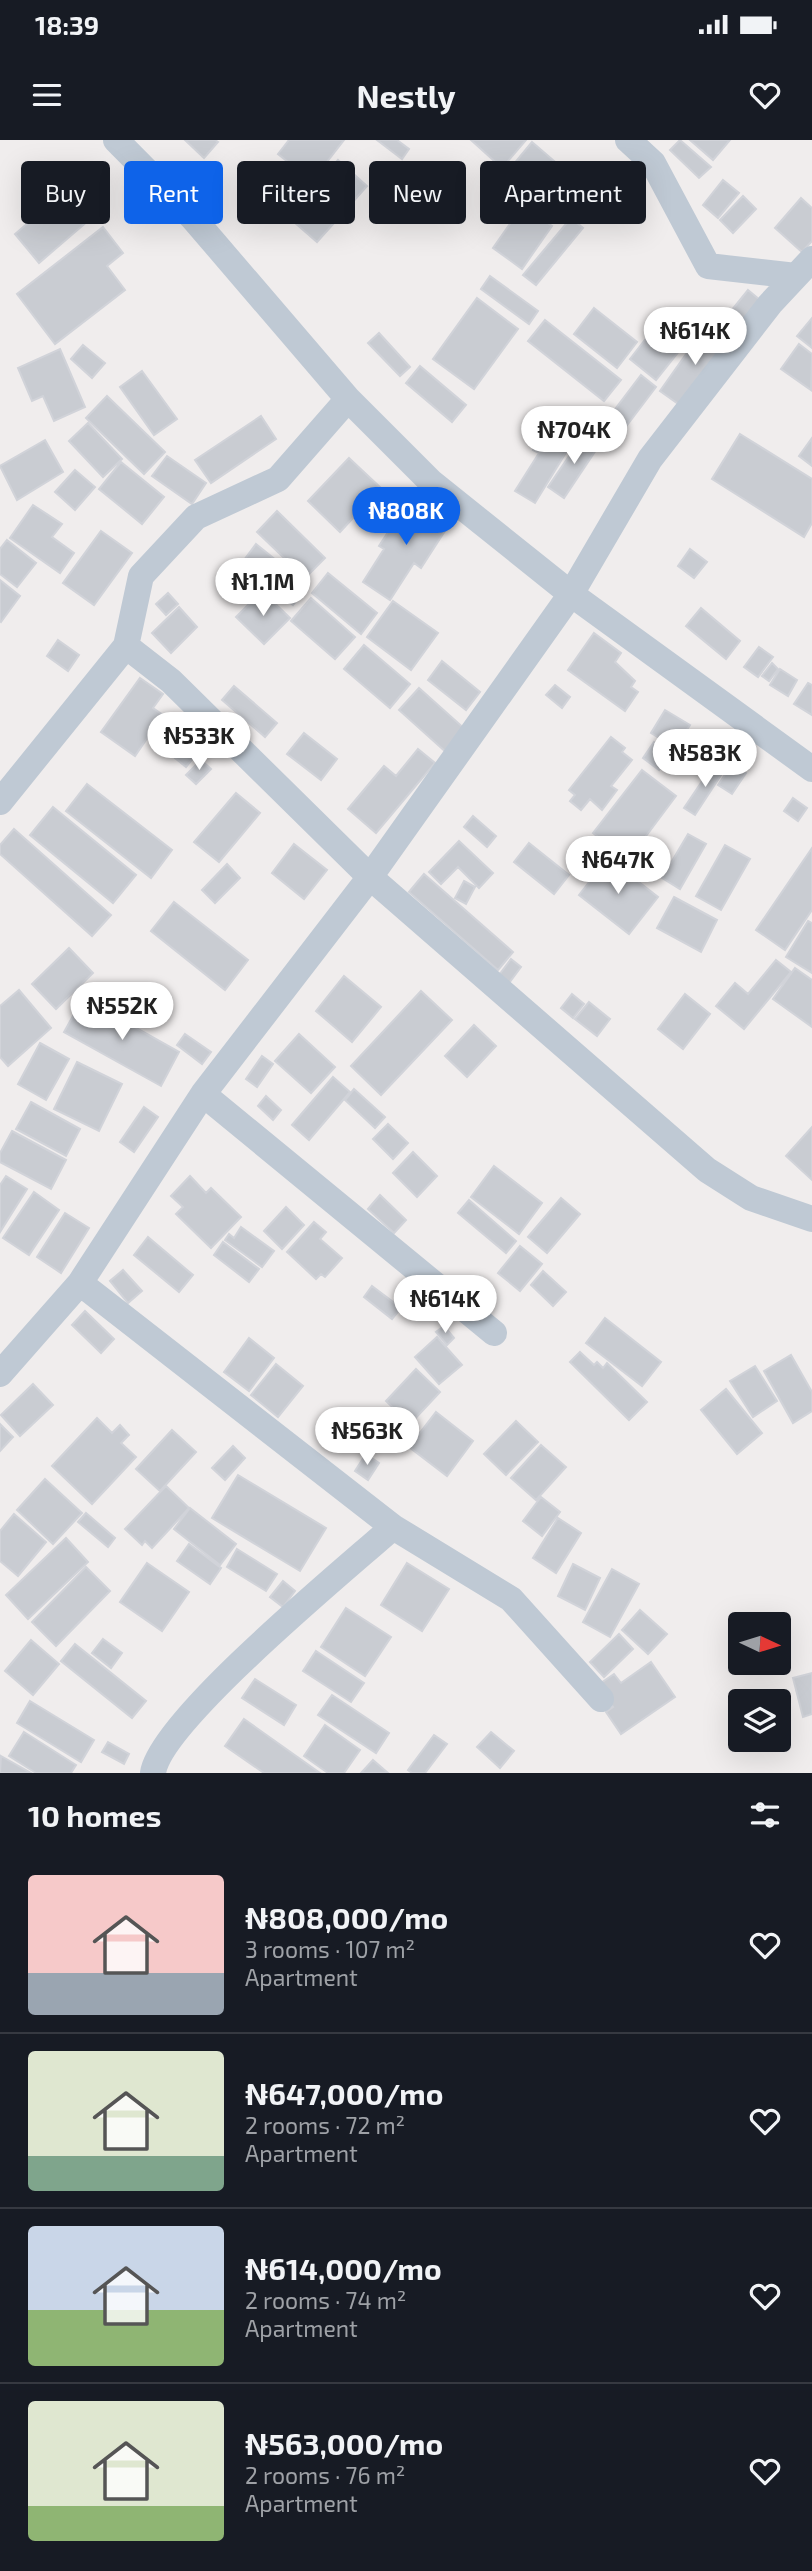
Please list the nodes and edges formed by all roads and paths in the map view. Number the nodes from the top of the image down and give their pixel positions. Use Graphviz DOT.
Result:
graph roads {
  1 [pos="116,140"];
  2 [pos="628,140"];
  3 [pos="804,268"];
  4 [pos="348,400"];
  5 [pos="572,594"];
  6 [pos="126,646"];
  7 [pos="812,769"];
  8 [pos="0,802"];
  9 [pos="370,877"];
  10 [pos="203,1094"];
  11 [pos="812,1219"];
  12 [pos="80,1283"];
  13 [pos="494,1334"];
  14 [pos="0,1374"];
  15 [pos="393,1527"];
  16 [pos="601,1699"];
  17 [pos="153,1773"];
  1 -- 4 [label="street"];
  2 -- 3 [label="street"];
  3 -- 5 [label="street"];
  4 -- 5 [label="street"];
  4 -- 6 [label="street"];
  5 -- 7 [label="street"];
  5 -- 9 [label="street"];
  6 -- 8 [label="street"];
  6 -- 9 [label="street"];
  9 -- 10 [label="street"];
  9 -- 11 [label="street"];
  10 -- 12 [label="street"];
  10 -- 13 [label="street"];
  12 -- 14 [label="street"];
  12 -- 15 [label="street"];
  15 -- 16 [label="street"];
  15 -- 17 [label="street"];
}
